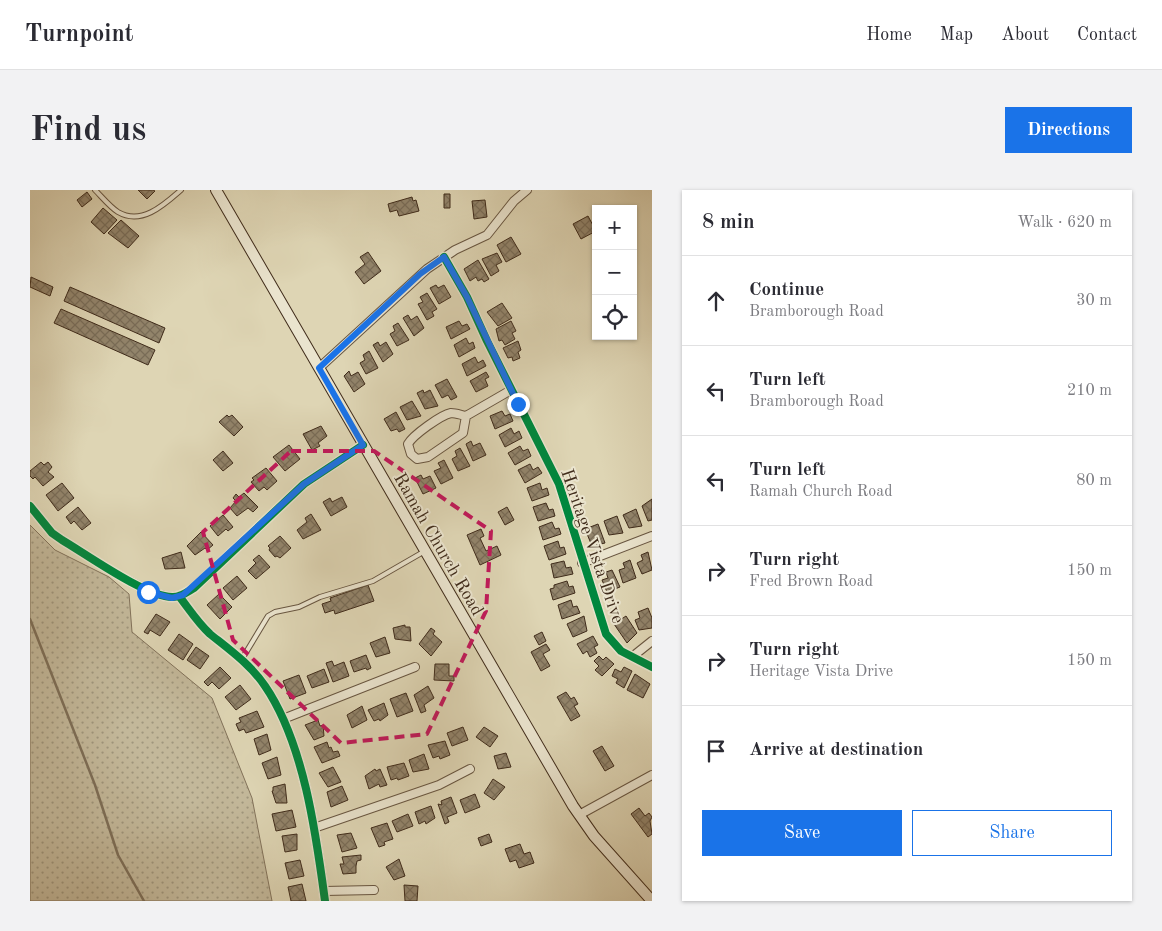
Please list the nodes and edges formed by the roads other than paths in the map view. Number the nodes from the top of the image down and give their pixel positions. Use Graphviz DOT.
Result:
graph roads {
  1 [pos="95,190"];
  2 [pos="181,190"];
  3 [pos="216,190"];
  4 [pos="526,190"];
  5 [pos="444,257"];
  6 [pos="319,368"];
  7 [pos="511,390"];
  8 [pos="466,416"];
  9 [pos="363,445"];
  10 [pos="30,506"];
  11 [pos="652,536"];
  12 [pos="425,551"];
  13 [pos="582,563"];
  14 [pos="179,596"];
  15 [pos="652,641"];
  16 [pos="632,657"];
  17 [pos="241,660"];
  18 [pos="415,667"];
  19 [pos="652,667"];
  20 [pos="282,719"];
  21 [pos="470,769"];
  22 [pos="652,775"];
  23 [pos="579,815"];
  24 [pos="314,828"];
  25 [pos="374,890"];
  26 [pos="324,891"];
  27 [pos="325,901"];
  28 [pos="652,901"];
  1 -- 2 [label="lane"];
  3 -- 6 [label="main road, Ramah Church Road"];
  4 -- 5 [label="street"];
  5 -- 6 [label="street"];
  5 -- 7 [label="street, Heritage Vista Drive"];
  6 -- 9 [label="main road, Ramah Church Road"];
  7 -- 8 [label="street"];
  7 -- 13 [label="street, Heritage Vista Drive"];
  8 -- 8 [label="street"];
  9 -- 12 [label="main road, Ramah Church Road"];
  9 -- 14 [label="street"];
  10 -- 14 [label="street"];
  11 -- 13 [label="street"];
  12 -- 17 [label="lane"];
  12 -- 23 [label="main road, Ramah Church Road"];
  13 -- 16 [label="street, Heritage Vista Drive"];
  14 -- 17 [label="street"];
  15 -- 16 [label="street"];
  16 -- 19 [label="street, Heritage Vista Drive"];
  17 -- 20 [label="street"];
  18 -- 20 [label="street"];
  20 -- 24 [label="street"];
  21 -- 24 [label="street"];
  22 -- 23 [label="street"];
  23 -- 28 [label="main road, Ramah Church Road"];
  24 -- 26 [label="street"];
  25 -- 26 [label="street"];
  26 -- 27 [label="street"];
}
